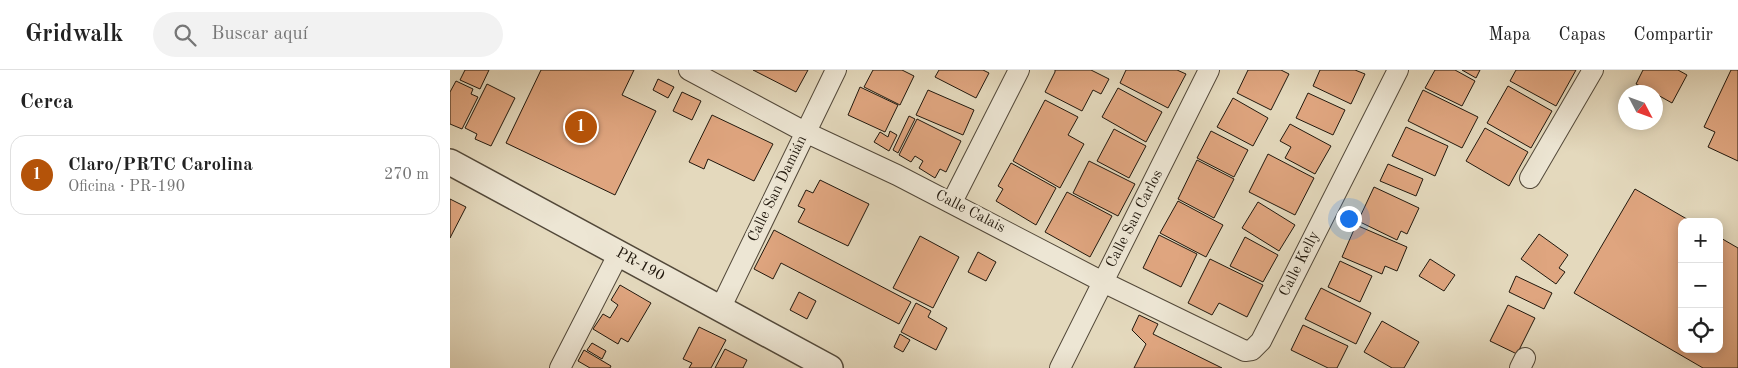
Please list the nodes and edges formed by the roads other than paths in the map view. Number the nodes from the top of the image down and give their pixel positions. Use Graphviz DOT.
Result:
graph roads {
  1 [pos="689,70"];
  2 [pos="836,70"];
  3 [pos="1019,70"];
  4 [pos="1209,70"];
  5 [pos="1398,70"];
  6 [pos="1593,70"];
  7 [pos="806,132"];
  8 [pos="450,162"];
  9 [pos="1530,178"];
  10 [pos="952,202"];
  11 [pos="619,253"];
  12 [pos="1103,282"];
  13 [pos="720,309"];
  14 [pos="1252,350"];
  15 [pos="560,368"];
  16 [pos="830,368"];
  17 [pos="1060,368"];
  1 -- 7 [label="street, Calle Calais"];
  2 -- 7 [label="street, Calle San Damián"];
  3 -- 10 [label="street"];
  4 -- 12 [label="street, Calle San Carlos"];
  5 -- 14 [label="street, Calle Kelly"];
  6 -- 9 [label="street"];
  7 -- 10 [label="street, Calle Calais"];
  7 -- 13 [label="street, Calle San Damián"];
  8 -- 11 [label="street, PR-190 / PR-190"];
  10 -- 12 [label="street, Calle Calais"];
  11 -- 13 [label="street, PR-190 / PR-190"];
  11 -- 15 [label="street"];
  12 -- 14 [label="street, Calle Calais"];
  12 -- 17 [label="street, Calle San Carlos"];
  13 -- 16 [label="street, PR-190 / PR-190"];
}
